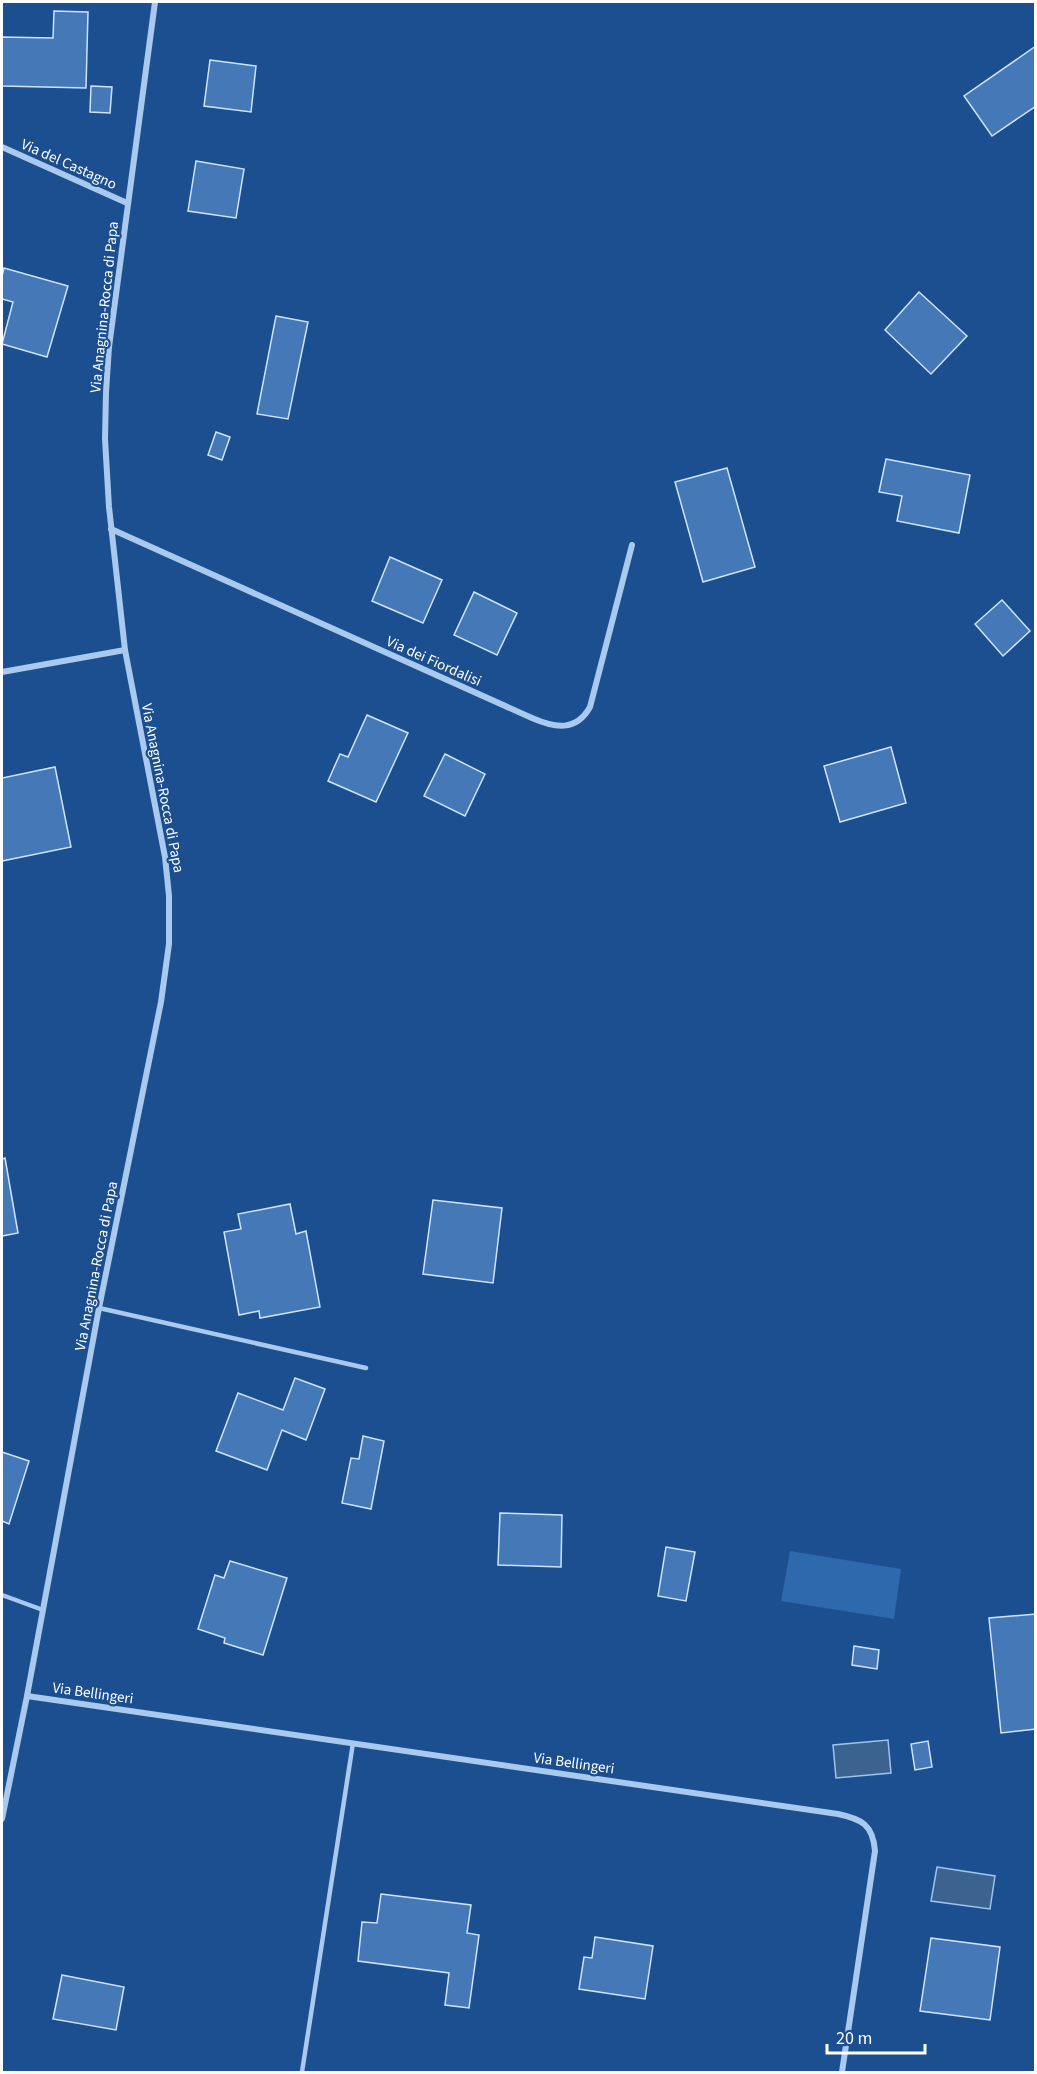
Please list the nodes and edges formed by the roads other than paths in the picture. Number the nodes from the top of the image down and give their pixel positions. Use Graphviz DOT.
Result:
graph roads {
  1 [pos="154,2"];
  2 [pos="2,147"];
  3 [pos="128,203"];
  4 [pos="111,529"];
  5 [pos="632,545"];
  6 [pos="125,650"];
  7 [pos="2,672"];
  8 [pos="99,1308"];
  9 [pos="366,1368"];
  10 [pos="2,1595"];
  11 [pos="43,1610"];
  12 [pos="27,1696"];
  13 [pos="353,1743"];
  14 [pos="2,1819"];
  15 [pos="302,2073"];
  16 [pos="842,2073"];
  1 -- 3 [label="street, Via Anagnina-Rocca di Papa"];
  2 -- 3 [label="street, Via del Castagno"];
  3 -- 4 [label="street, Via Anagnina-Rocca di Papa"];
  4 -- 5 [label="street, Via dei Fiordalisi"];
  4 -- 6 [label="street, Via Anagnina-Rocca di Papa"];
  6 -- 7 [label="street"];
  6 -- 8 [label="street, Via Anagnina-Rocca di Papa"];
  8 -- 9 [label="lane"];
  8 -- 11 [label="street, Via Anagnina-Rocca di Papa"];
  10 -- 11 [label="lane"];
  11 -- 12 [label="street, Via Anagnina-Rocca di Papa"];
  12 -- 13 [label="street, Via Bellingeri"];
  12 -- 14 [label="street, Via Anagnina-Rocca di Papa"];
  13 -- 15 [label="lane"];
  13 -- 16 [label="street, Via Bellingeri"];
}
